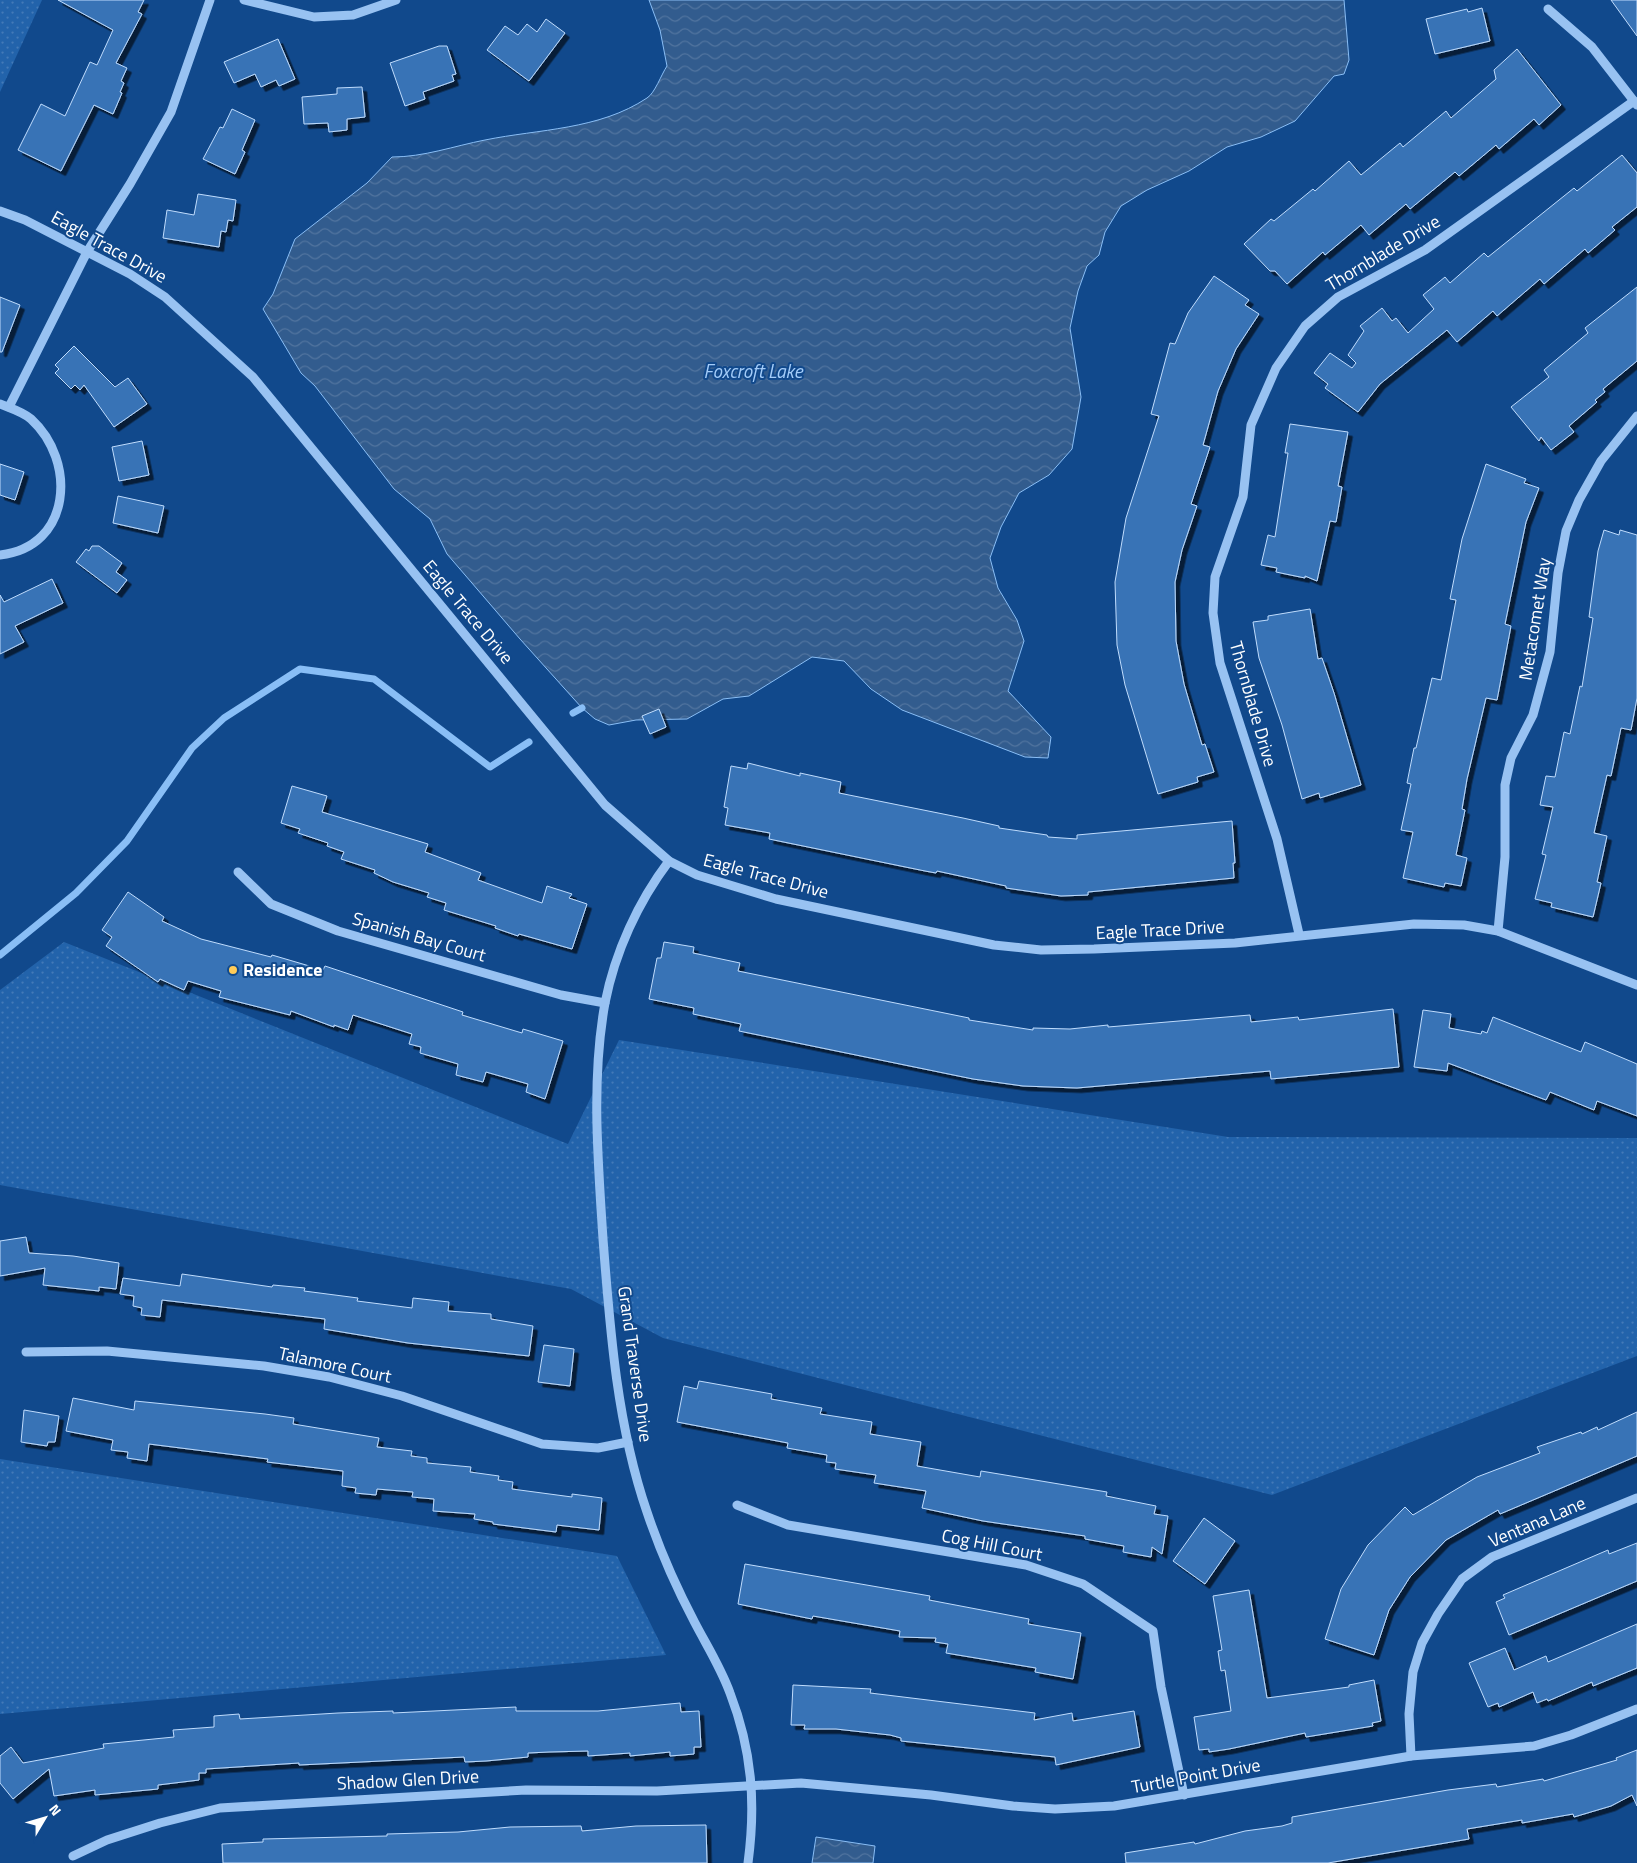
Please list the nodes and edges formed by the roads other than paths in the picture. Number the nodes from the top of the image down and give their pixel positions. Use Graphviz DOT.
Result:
graph roads {
  1 [pos="210,0"];
  2 [pos="244,0"];
  3 [pos="396,0"];
  4 [pos="1548,9"];
  5 [pos="1636,103"];
  6 [pos="0,211"];
  7 [pos="87,252"];
  8 [pos="0,404"];
  9 [pos="9,407"];
  10 [pos="1637,416"];
  11 [pos="0,555"];
  12 [pos="669,861"];
  13 [pos="238,872"];
  14 [pos="1498,931"];
  15 [pos="1299,934"];
  16 [pos="1637,985"];
  17 [pos="605,1003"];
  18 [pos="26,1352"];
  19 [pos="628,1442"];
  20 [pos="1637,1498"];
  21 [pos="737,1505"];
  22 [pos="1637,1709"];
  23 [pos="1411,1756"];
  24 [pos="752,1784"];
  25 [pos="1184,1795"];
  26 [pos="73,1856"];
  27 [pos="748,1863"];
  1 -- 7 [label="street"];
  2 -- 3 [label="street"];
  4 -- 5 [label="street"];
  5 -- 15 [label="street, Thornblade Drive"];
  6 -- 7 [label="street, Eagle Trace Drive"];
  7 -- 9 [label="street"];
  7 -- 12 [label="street, Eagle Trace Drive"];
  8 -- 9 [label="street"];
  9 -- 11 [label="street"];
  10 -- 14 [label="street, Metacomet Way"];
  12 -- 15 [label="street, Eagle Trace Drive"];
  12 -- 17 [label="street, Grand Traverse Drive"];
  13 -- 17 [label="street, Spanish Bay Court"];
  14 -- 15 [label="street, Eagle Trace Drive"];
  14 -- 16 [label="street, Eagle Trace Drive"];
  17 -- 19 [label="street, Grand Traverse Drive"];
  18 -- 19 [label="street, Talamore Court"];
  19 -- 24 [label="street, Grand Traverse Drive"];
  20 -- 23 [label="street, Ventana Lane"];
  21 -- 25 [label="street, Cog Hill Court"];
  22 -- 23 [label="street, Turtle Point Drive"];
  23 -- 25 [label="street, Turtle Point Drive"];
  24 -- 25 [label="street, Turtle Point Drive"];
  24 -- 26 [label="street, Shadow Glen Drive"];
  24 -- 27 [label="street, Grand Traverse Drive"];
}
